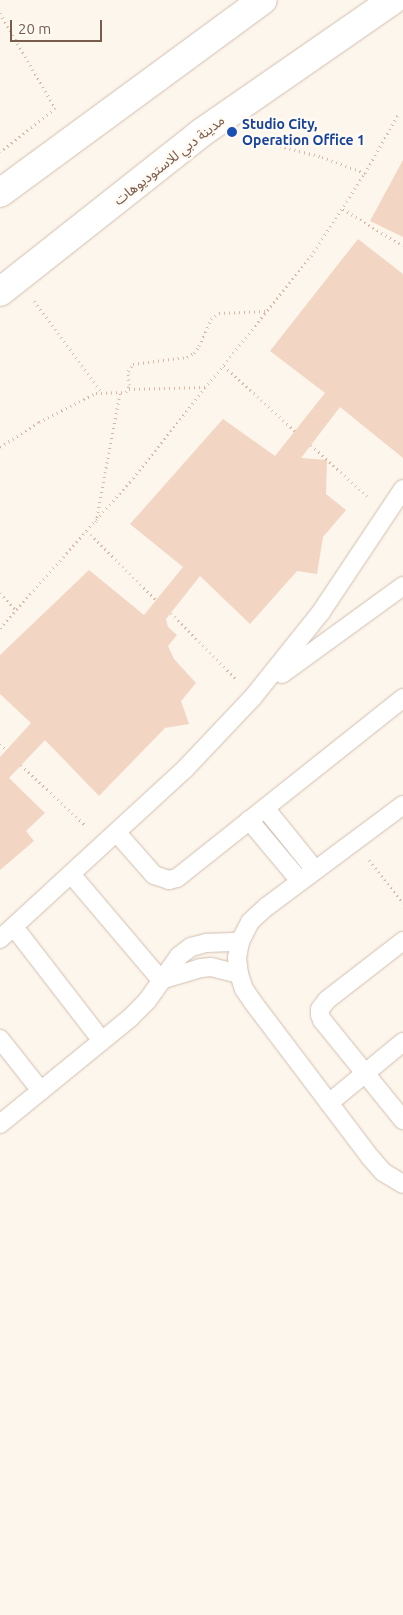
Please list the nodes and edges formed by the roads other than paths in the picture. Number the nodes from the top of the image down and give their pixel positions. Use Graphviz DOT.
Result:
graph roads {
  1 [pos="263,0"];
  2 [pos="393,0"];
  3 [pos="0,193"];
  4 [pos="9,285"];
  5 [pos="403,489"];
  6 [pos="403,586"];
  7 [pos="256,693"];
  8 [pos="403,698"];
  9 [pos="403,805"];
  10 [pos="264,808"];
  11 [pos="249,820"];
  12 [pos="110,838"];
  13 [pos="315,870"];
  14 [pos="71,874"];
  15 [pos="300,881"];
  16 [pos="14,927"];
  17 [pos="0,938"];
  18 [pos="403,941"];
  19 [pos="240,942"];
  20 [pos="239,974"];
  21 [pos="161,980"];
  22 [pos="0,1039"];
  23 [pos="102,1040"];
  24 [pos="403,1042"];
  25 [pos="365,1073"];
  26 [pos="41,1091"];
  27 [pos="329,1102"];
  28 [pos="403,1120"];
  29 [pos="0,1124"];
  30 [pos="403,1184"];
  1 -- 3 [label="street"];
  2 -- 4 [label="street, مدينة دبي للاستوديوهات"];
  5 -- 7 [label="lane"];
  6 -- 7 [label="lane"];
  7 -- 12 [label="lane"];
  8 -- 10 [label="lane"];
  9 -- 13 [label="lane"];
  10 -- 11 [label="lane"];
  10 -- 13 [label="lane"];
  11 -- 12 [label="lane"];
  11 -- 15 [label="lane"];
  12 -- 14 [label="lane"];
  13 -- 15 [label="lane"];
  14 -- 16 [label="lane"];
  14 -- 21 [label="lane"];
  15 -- 19 [label="lane"];
  16 -- 17 [label="lane"];
  16 -- 23 [label="lane"];
  18 -- 25 [label="lane"];
  19 -- 20 [label="lane"];
  19 -- 21 [label="lane"];
  20 -- 21 [label="lane"];
  20 -- 27 [label="lane"];
  21 -- 23 [label="lane"];
  22 -- 26 [label="lane"];
  23 -- 26 [label="lane"];
  24 -- 25 [label="lane"];
  25 -- 27 [label="lane"];
  25 -- 28 [label="lane"];
  26 -- 29 [label="lane"];
  27 -- 30 [label="lane"];
}
